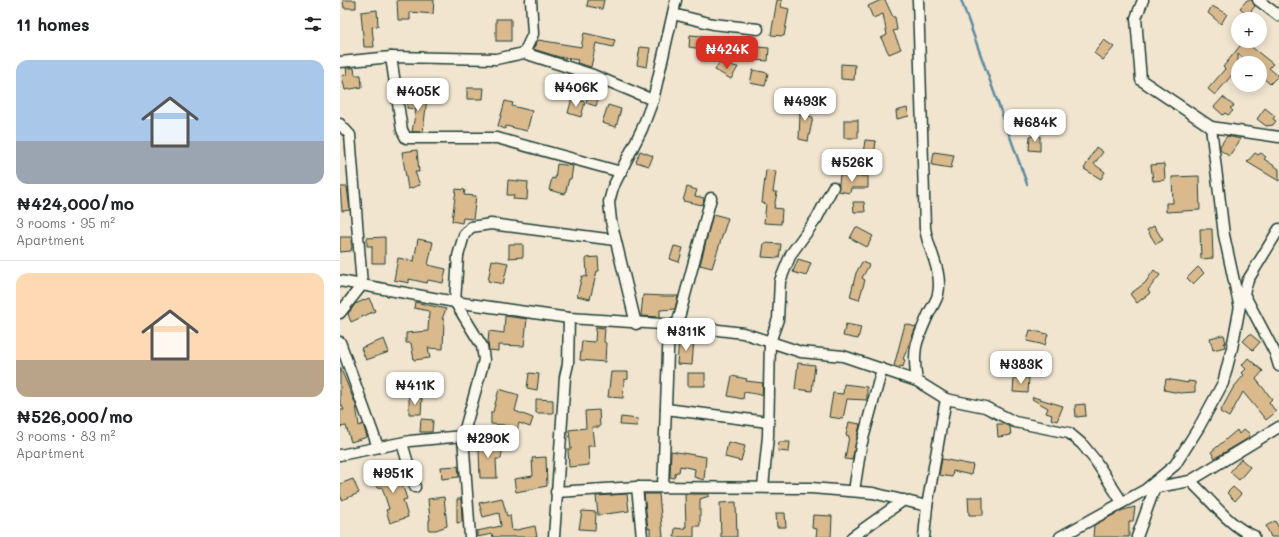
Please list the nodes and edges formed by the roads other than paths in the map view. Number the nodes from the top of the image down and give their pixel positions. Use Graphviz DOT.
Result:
graph roads {
  1 [pos="531,0"];
  2 [pos="676,0"];
  3 [pos="918,0"];
  4 [pos="1143,0"];
  5 [pos="1258,0"];
  6 [pos="673,14"];
  7 [pos="1279,16"];
  8 [pos="758,29"];
  9 [pos="524,53"];
  10 [pos="391,57"];
  11 [pos="340,62"];
  12 [pos="653,100"];
  13 [pos="340,124"];
  14 [pos="1212,127"];
  15 [pos="1279,137"];
  16 [pos="621,172"];
  17 [pos="833,187"];
  18 [pos="711,198"];
  19 [pos="1279,229"];
  20 [pos="615,240"];
  21 [pos="340,281"];
  22 [pos="362,285"];
  23 [pos="1244,294"];
  24 [pos="455,302"];
  25 [pos="1240,306"];
  26 [pos="340,313"];
  27 [pos="569,318"];
  28 [pos="636,324"];
  29 [pos="673,325"];
  30 [pos="340,342"];
  31 [pos="770,342"];
  32 [pos="1277,351"];
  33 [pos="1279,366"];
  34 [pos="882,369"];
  35 [pos="917,381"];
  36 [pos="946,399"];
  37 [pos="666,409"];
  38 [pos="768,422"];
  39 [pos="1279,427"];
  40 [pos="463,436"];
  41 [pos="402,442"];
  42 [pos="378,447"];
  43 [pos="340,455"];
  44 [pos="1190,481"];
  45 [pos="660,484"];
  46 [pos="415,487"];
  47 [pos="637,487"];
  48 [pos="1155,487"];
  49 [pos="763,488"];
  50 [pos="1145,490"];
  51 [pos="854,491"];
  52 [pos="556,492"];
  53 [pos="904,500"];
  54 [pos="1122,502"];
  55 [pos="927,506"];
  56 [pos="1254,536"];
  57 [pos="470,537"];
  58 [pos="554,537"];
  59 [pos="642,537"];
  60 [pos="852,537"];
  61 [pos="924,537"];
  62 [pos="1060,537"];
  63 [pos="1137,537"];
  1 -- 9 [label="street"];
  2 -- 6 [label="street"];
  3 -- 35 [label="street"];
  4 -- 14 [label="street"];
  5 -- 7 [label="street"];
  6 -- 8 [label="street"];
  6 -- 12 [label="street"];
  9 -- 10 [label="street"];
  9 -- 12 [label="street"];
  10 -- 11 [label="street"];
  10 -- 16 [label="street"];
  12 -- 16 [label="street"];
  13 -- 22 [label="street"];
  14 -- 15 [label="street"];
  14 -- 25 [label="street"];
  16 -- 20 [label="street"];
  17 -- 31 [label="street"];
  18 -- 29 [label="street"];
  19 -- 23 [label="street"];
  20 -- 24 [label="street"];
  20 -- 28 [label="street"];
  21 -- 22 [label="street"];
  22 -- 24 [label="street"];
  22 -- 26 [label="street"];
  23 -- 25 [label="street"];
  23 -- 32 [label="street"];
  24 -- 27 [label="street"];
  24 -- 40 [label="street"];
  25 -- 50 [label="street"];
  27 -- 28 [label="street"];
  27 -- 52 [label="street"];
  28 -- 29 [label="street"];
  29 -- 31 [label="street"];
  29 -- 37 [label="street"];
  30 -- 42 [label="street"];
  31 -- 34 [label="street"];
  31 -- 38 [label="street"];
  32 -- 33 [label="street"];
  34 -- 35 [label="street"];
  34 -- 51 [label="street"];
  35 -- 36 [label="street"];
  36 -- 54 [label="street"];
  36 -- 55 [label="street"];
  37 -- 38 [label="street"];
  37 -- 45 [label="street"];
  38 -- 49 [label="street"];
  39 -- 44 [label="street"];
  40 -- 41 [label="street"];
  40 -- 57 [label="street"];
  41 -- 42 [label="street"];
  41 -- 46 [label="street"];
  42 -- 43 [label="street"];
  44 -- 48 [label="street"];
  44 -- 56 [label="street"];
  45 -- 47 [label="street"];
  45 -- 49 [label="street"];
  47 -- 52 [label="street"];
  47 -- 59 [label="street"];
  48 -- 50 [label="street"];
  48 -- 63 [label="street"];
  49 -- 51 [label="street"];
  50 -- 54 [label="street"];
  51 -- 53 [label="street"];
  52 -- 58 [label="street"];
  53 -- 55 [label="street"];
  53 -- 60 [label="street"];
  54 -- 62 [label="street"];
  55 -- 61 [label="street"];
}
